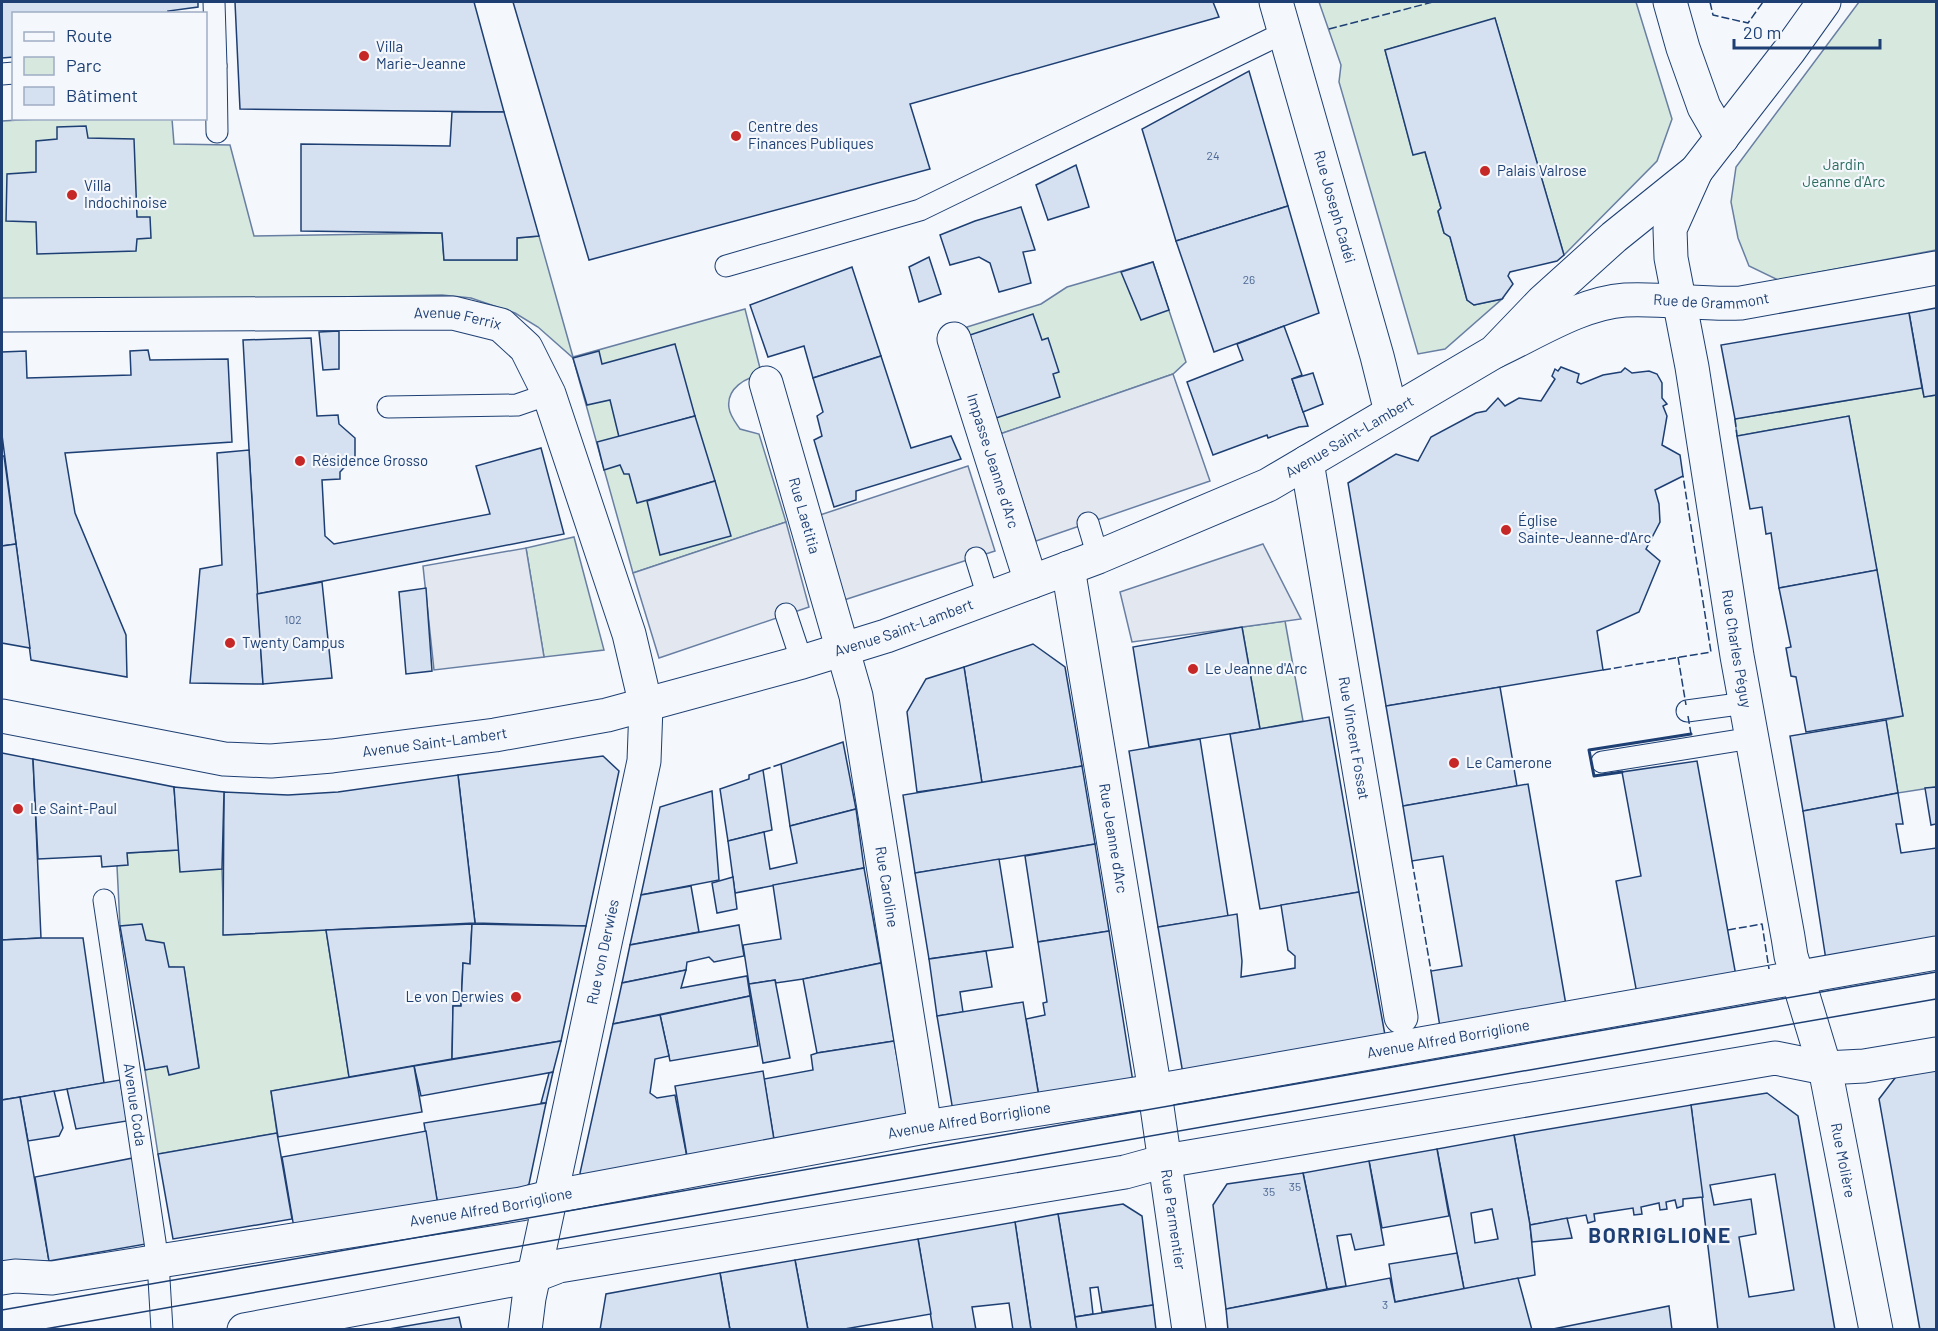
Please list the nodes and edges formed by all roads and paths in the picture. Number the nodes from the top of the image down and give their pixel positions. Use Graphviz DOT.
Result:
graph roads {
  1 [pos="214,2"];
  2 [pos="1670,2"];
  3 [pos="1824,2"];
  4 [pos="1281,17"];
  5 [pos="211,66"];
  6 [pos="217,132"];
  7 [pos="1722,138"];
  8 [pos="1696,171"];
  9 [pos="726,266"];
  10 [pos="1936,268"];
  11 [pos="1679,302"];
  12 [pos="2,315"];
  13 [pos="954,339"];
  14 [pos="1494,352"];
  15 [pos="766,383"];
  16 [pos="549,394"];
  17 [pos="388,407"];
  18 [pos="1391,412"];
  19 [pos="1307,462"];
  20 [pos="1088,523"];
  21 [pos="1098,557"];
  22 [pos="976,558"];
  23 [pos="1068,568"];
  24 [pos="1031,582"];
  25 [pos="988,597"];
  26 [pos="786,614"];
  27 [pos="844,649"];
  28 [pos="802,662"];
  29 [pos="1746,703"];
  30 [pos="646,706"];
  31 [pos="1687,711"];
  32 [pos="2,716"];
  33 [pos="1752,738"];
  34 [pos="1602,762"];
  35 [pos="104,900"];
  36 [pos="1936,953"];
  37 [pos="1800,986"];
  38 [pos="1401,1017"];
  39 [pos="1936,1054"];
  40 [pos="1825,1068"];
  41 [pos="1156,1100"];
  42 [pos="925,1127"];
  43 [pos="1165,1161"];
  44 [pos="550,1197"];
  45 [pos="158,1262"];
  46 [pos="534,1276"];
  47 [pos="2,1278"];
  48 [pos="161,1319"];
  49 [pos="244,1329"];
  50 [pos="525,1329"];
  51 [pos="1189,1329"];
  52 [pos="1876,1329"];
  1 -- 5 [label="lane"];
  2 -- 7 [label="street"];
  3 -- 7 [label="street, Avenue Saint-Lambert"];
  4 -- 9 [label="lane"];
  4 -- 18 [label="street, Rue Joseph Cadéi"];
  5 -- 6 [label="lane"];
  7 -- 8 [label="street, Avenue Saint-Lambert"];
  8 -- 11 [label="street, Avenue Saint-Lambert"];
  8 -- 14 [label="street, Avenue Saint-Lambert"];
  10 -- 11 [label="street, Rue de Grammont"];
  11 -- 14 [label="street, Rue de Grammont"];
  11 -- 29 [label="street, Rue Charles Péguy"];
  12 -- 16 [label="street, Avenue Ferrix"];
  13 -- 24 [label="street, Impasse Jeanne d'Arc"];
  14 -- 18 [label="street, Avenue Saint-Lambert"];
  15 -- 27 [label="street, Rue Laetitia"];
  16 -- 17 [label="lane"];
  16 -- 30 [label="street, Avenue Ferrix"];
  18 -- 19 [label="street, Avenue Saint-Lambert"];
  19 -- 21 [label="street, Avenue Saint-Lambert"];
  19 -- 38 [label="street, Rue Vincent Fossat"];
  20 -- 21 [label="lane"];
  21 -- 23 [label="street, Avenue Saint-Lambert"];
  22 -- 25 [label="lane"];
  23 -- 24 [label="street, Avenue Saint-Lambert"];
  23 -- 41 [label="street, Rue Jeanne d'Arc"];
  24 -- 25 [label="street, Avenue Saint-Lambert"];
  25 -- 27 [label="street, Avenue Saint-Lambert"];
  26 -- 28 [label="lane"];
  27 -- 28 [label="street, Avenue Saint-Lambert"];
  27 -- 42 [label="street, Rue Caroline"];
  28 -- 30 [label="street, Avenue Saint-Lambert"];
  29 -- 31 [label="lane"];
  29 -- 33 [label="street, Rue Charles Péguy"];
  30 -- 32 [label="street, Avenue Saint-Lambert"];
  30 -- 44 [label="street, Rue von Derwies"];
  33 -- 34 [label="lane"];
  33 -- 37 [label="street, Rue Charles Péguy"];
  35 -- 45 [label="lane, Avenue Coda"];
  36 -- 37 [label="street, Avenue Alfred Borriglione"];
  37 -- 40 [label="street, Rue Molière"];
  37 -- 41 [label="street, Avenue Alfred Borriglione"];
  39 -- 40 [label="street"];
  40 -- 43 [label="street"];
  40 -- 52 [label="street, Rue Molière"];
  41 -- 42 [label="street, Avenue Alfred Borriglione"];
  41 -- 43 [label="street, Rue Parmentier"];
  42 -- 44 [label="street, Avenue Alfred Borriglione"];
  43 -- 46 [label="street"];
  43 -- 51 [label="street, Rue Parmentier"];
  44 -- 45 [label="street, Avenue Alfred Borriglione"];
  44 -- 46 [label="street, Rue von Derwies"];
  45 -- 47 [label="street, Avenue Alfred Borriglione"];
  45 -- 48 [label="lane, Avenue Coda"];
  46 -- 49 [label="street"];
  46 -- 50 [label="street, Rue von Derwies"];
}
